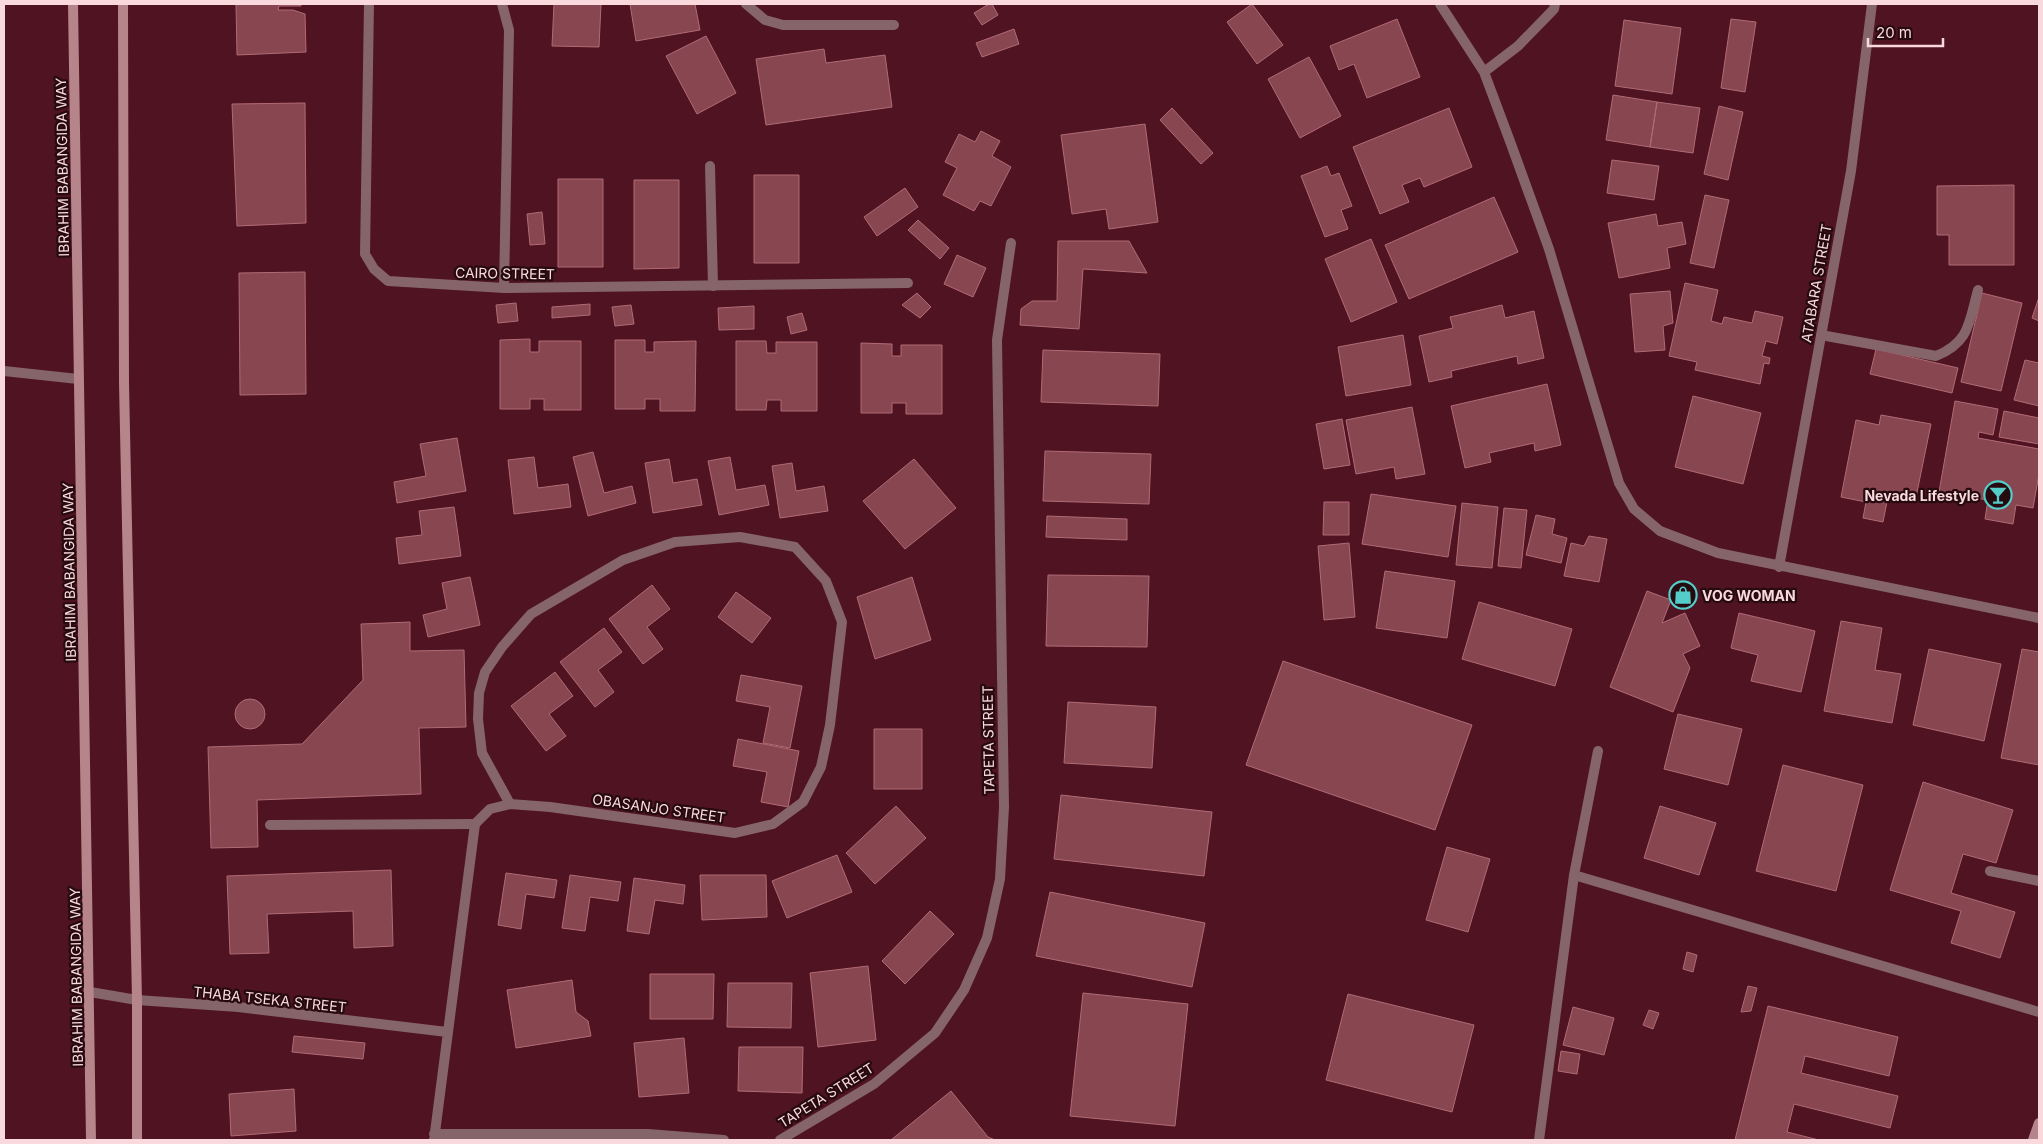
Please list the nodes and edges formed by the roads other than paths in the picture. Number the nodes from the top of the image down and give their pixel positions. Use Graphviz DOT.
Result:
graph roads {
  1 [pos="74,4"];
  2 [pos="123,4"];
  3 [pos="369,4"];
  4 [pos="502,4"];
  5 [pos="746,4"];
  6 [pos="1440,4"];
  7 [pos="1555,4"];
  8 [pos="1872,4"];
  9 [pos="894,24"];
  10 [pos="1484,72"];
  11 [pos="710,166"];
  12 [pos="1011,243"];
  13 [pos="908,283"];
  14 [pos="713,286"];
  15 [pos="504,288"];
  16 [pos="1978,290"];
  17 [pos="1820,335"];
  18 [pos="4,371"];
  19 [pos="78,379"];
  20 [pos="1779,567"];
  21 [pos="2039,618"];
  22 [pos="1598,751"];
  23 [pos="510,804"];
  24 [pos="475,824"];
  25 [pos="270,826"];
  26 [pos="1990,871"];
  27 [pos="1574,875"];
  28 [pos="2039,881"];
  29 [pos="90,992"];
  30 [pos="137,1000"];
  31 [pos="2039,1012"];
  32 [pos="447,1032"];
  33 [pos="2039,1123"];
  34 [pos="434,1137"];
  35 [pos="91,1140"];
  36 [pos="137,1140"];
  37 [pos="724,1140"];
  38 [pos="780,1140"];
  39 [pos="1539,1140"];
  40 [pos="2033,1140"];
  1 -- 19 [label="main road, IBRAHIM BABANGIDA WAY"];
  2 -- 30 [label="main road"];
  3 -- 15 [label="street, CAIRO STREET"];
  4 -- 15 [label="street"];
  5 -- 9 [label="street"];
  6 -- 10 [label="street"];
  7 -- 10 [label="street"];
  8 -- 17 [label="street, ATABARA STREET"];
  10 -- 20 [label="street"];
  11 -- 14 [label="street"];
  12 -- 38 [label="street, TAPETA STREET"];
  13 -- 14 [label="street, CAIRO STREET"];
  14 -- 15 [label="street, CAIRO STREET"];
  16 -- 17 [label="street"];
  17 -- 20 [label="street, ATABARA STREET"];
  18 -- 19 [label="street"];
  19 -- 29 [label="main road, IBRAHIM BABANGIDA WAY"];
  20 -- 21 [label="street"];
  22 -- 27 [label="street"];
  23 -- 23 [label="street, OBASANJO STREET"];
  23 -- 24 [label="street, OBASANJO STREET"];
  24 -- 25 [label="street"];
  24 -- 32 [label="street"];
  26 -- 28 [label="street"];
  27 -- 31 [label="street"];
  27 -- 39 [label="street"];
  29 -- 30 [label="street, THABA TSEKA STREET"];
  29 -- 35 [label="main road, IBRAHIM BABANGIDA WAY"];
  30 -- 32 [label="street, THABA TSEKA STREET"];
  30 -- 36 [label="main road"];
  32 -- 34 [label="street"];
  33 -- 40 [label="main road"];
  34 -- 37 [label="street"];
}
